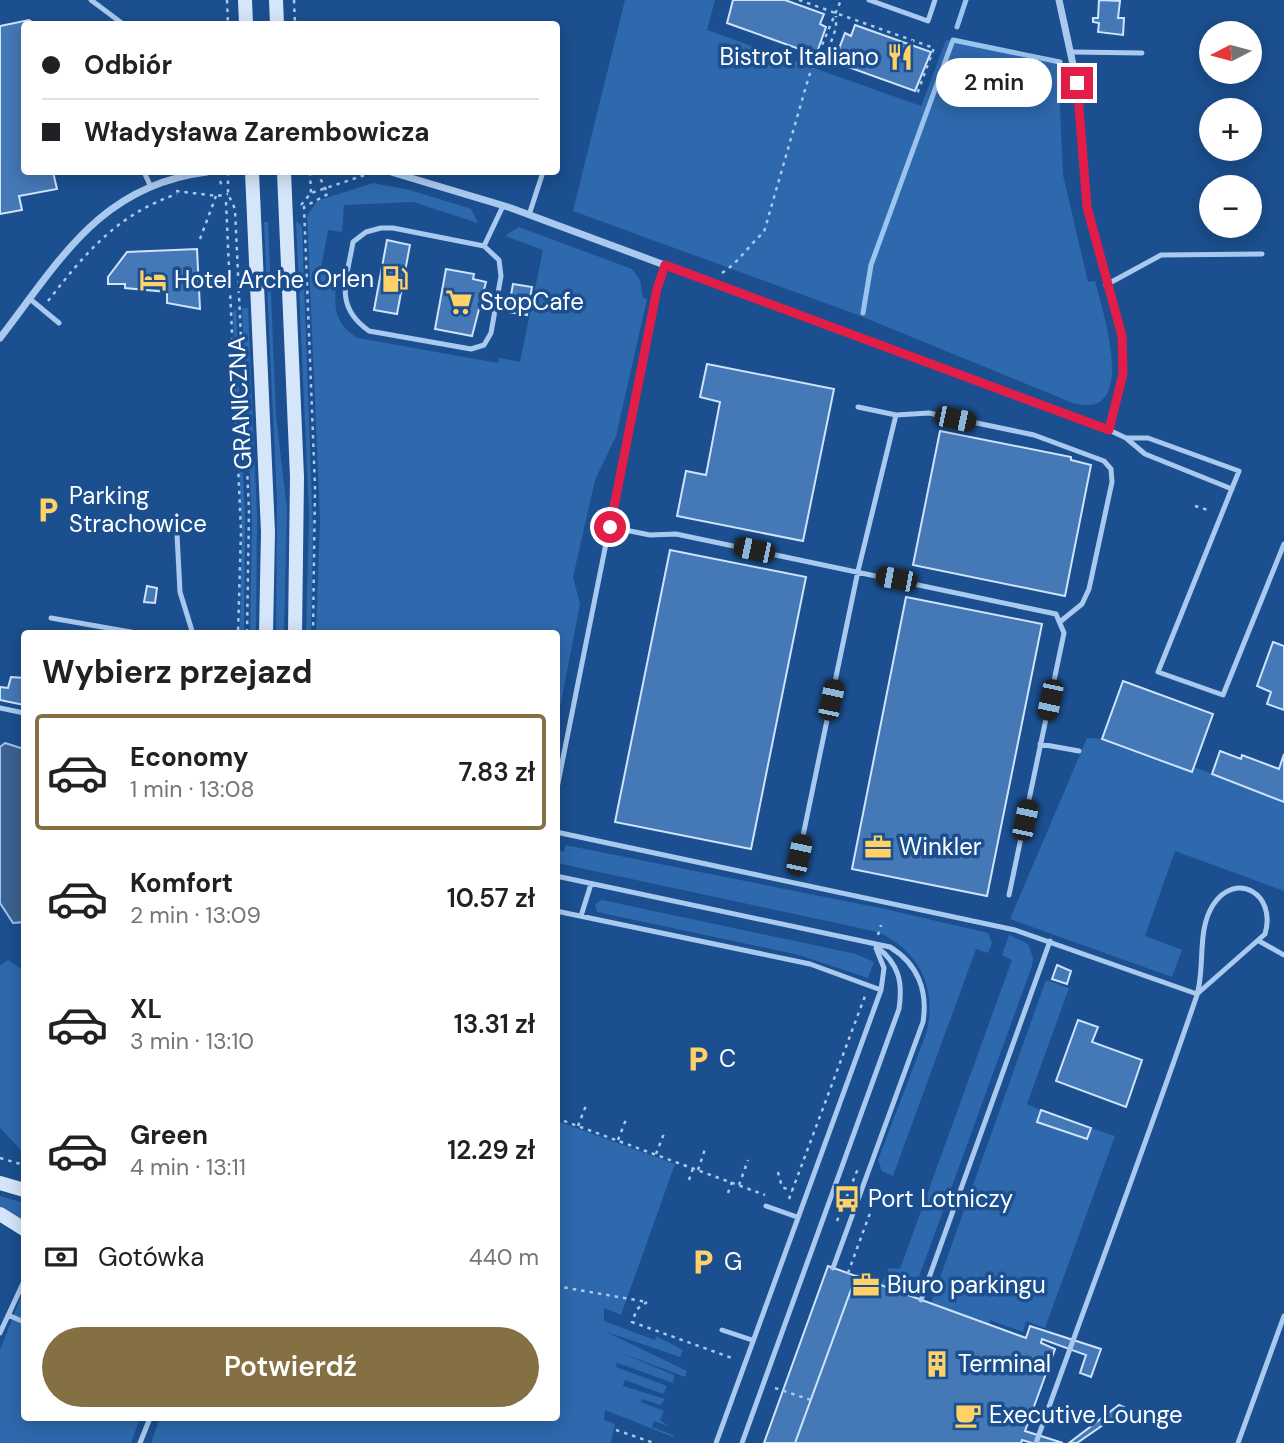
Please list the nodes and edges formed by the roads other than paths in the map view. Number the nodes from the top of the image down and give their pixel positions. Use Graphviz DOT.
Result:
graph roads {
  1 [pos="91,0"];
  2 [pos="245,0"];
  3 [pos="276,0"];
  4 [pos="869,0"];
  5 [pos="935,0"];
  6 [pos="1059,0"];
  7 [pos="887,3"];
  8 [pos="119,21"];
  9 [pos="246,21"];
  10 [pos="277,21"];
  11 [pos="1073,52"];
  12 [pos="1142,53"];
  13 [pos="145,175"];
  14 [pos="194,175"];
  15 [pos="252,175"];
  16 [pos="284,175"];
  17 [pos="401,175"];
  18 [pos="542,175"];
  19 [pos="150,185"];
  20 [pos="503,206"];
  21 [pos="529,215"];
  22 [pos="484,246"];
  23 [pos="1262,254"];
  24 [pos="665,265"];
  25 [pos="1106,285"];
  26 [pos="30,299"];
  27 [pos="59,323"];
  28 [pos="0,338"];
  29 [pos="858,407"];
  30 [pos="896,415"];
  31 [pos="1109,430"];
  32 [pos="1126,438"];
  33 [pos="1231,489"];
  34 [pos="176,515"];
  35 [pos="610,527"];
  36 [pos="1284,544"];
  37 [pos="858,571"];
  38 [pos="51,618"];
  39 [pos="1061,621"];
  40 [pos="115,630"];
  41 [pos="192,630"];
  42 [pos="266,630"];
  43 [pos="295,630"];
  44 [pos="0,708"];
  45 [pos="21,712"];
  46 [pos="1040,744"];
  47 [pos="1079,751"];
  48 [pos="560,773"];
  49 [pos="560,833"];
  50 [pos="799,855"];
  51 [pos="560,877"];
  52 [pos="591,884"];
  53 [pos="1009,895"];
  54 [pos="560,912"];
  55 [pos="580,916"];
  56 [pos="1050,941"];
  57 [pos="1259,942"];
  58 [pos="874,945"];
  59 [pos="1284,955"];
  60 [pos="881,989"];
  61 [pos="1198,994"];
  62 [pos="21,1183"];
  63 [pos="2,1184"];
  64 [pos="21,1189"];
  65 [pos="766,1206"];
  66 [pos="0,1214"];
  67 [pos="797,1217"];
  68 [pos="21,1227"];
  69 [pos="833,1268"];
  70 [pos="21,1287"];
  71 [pos="921,1300"];
  72 [pos="8,1315"];
  73 [pos="1284,1315"];
  74 [pos="21,1321"];
  75 [pos="722,1330"];
  76 [pos="0,1333"];
  77 [pos="752,1340"];
  78 [pos="149,1421"];
  79 [pos="141,1443"];
  80 [pos="716,1443"];
  81 [pos="742,1443"];
  82 [pos="1036,1443"];
  83 [pos="1238,1443"];
  1 -- 8 [label="lane"];
  2 -- 9 [label="main road"];
  3 -- 10 [label="main road"];
  4 -- 7 [label="lane"];
  5 -- 7 [label="lane"];
  6 -- 11 [label="street"];
  11 -- 12 [label="lane"];
  11 -- 25 [label="street"];
  13 -- 19 [label="lane"];
  14 -- 19 [label="street"];
  15 -- 42 [label="main road, GRANICZNA"];
  16 -- 43 [label="main road"];
  17 -- 20 [label="street"];
  18 -- 21 [label="lane"];
  19 -- 26 [label="street"];
  20 -- 21 [label="street"];
  20 -- 22 [label="lane"];
  21 -- 24 [label="street"];
  22 -- 22 [label="lane"];
  23 -- 25 [label="lane"];
  24 -- 31 [label="street"];
  24 -- 35 [label="lane"];
  25 -- 31 [label="street"];
  26 -- 27 [label="lane"];
  26 -- 28 [label="street"];
  29 -- 30 [label="lane"];
  30 -- 37 [label="lane"];
  30 -- 39 [label="lane"];
  31 -- 32 [label="lane"];
  32 -- 33 [label="lane"];
  32 -- 33 [label="lane"];
  33 -- 36 [label="lane"];
  34 -- 41 [label="lane"];
  35 -- 37 [label="lane"];
  35 -- 48 [label="lane"];
  37 -- 39 [label="lane"];
  37 -- 50 [label="lane"];
  38 -- 40 [label="lane"];
  39 -- 46 [label="lane"];
  44 -- 45 [label="lane"];
  46 -- 47 [label="lane"];
  46 -- 53 [label="lane"];
  49 -- 56 [label="lane"];
  51 -- 52 [label="lane"];
  52 -- 55 [label="lane"];
  52 -- 58 [label="lane"];
  54 -- 55 [label="lane"];
  55 -- 60 [label="lane"];
  56 -- 61 [label="lane"];
  56 -- 71 [label="lane"];
  57 -- 59 [label="lane"];
  57 -- 61 [label="lane"];
  57 -- 61 [label="lane"];
  58 -- 60 [label="lane"];
  58 -- 69 [label="lane"];
  58 -- 81 [label="lane"];
  60 -- 67 [label="lane"];
  61 -- 82 [label="lane"];
  62 -- 63 [label="main road"];
  63 -- 64 [label="main road"];
  65 -- 67 [label="lane"];
  66 -- 68 [label="main road"];
  67 -- 77 [label="lane"];
  70 -- 72 [label="lane"];
  72 -- 74 [label="lane"];
  72 -- 76 [label="lane"];
  73 -- 83 [label="lane"];
  75 -- 77 [label="lane"];
  77 -- 80 [label="lane"];
  78 -- 79 [label="lane"];
}
